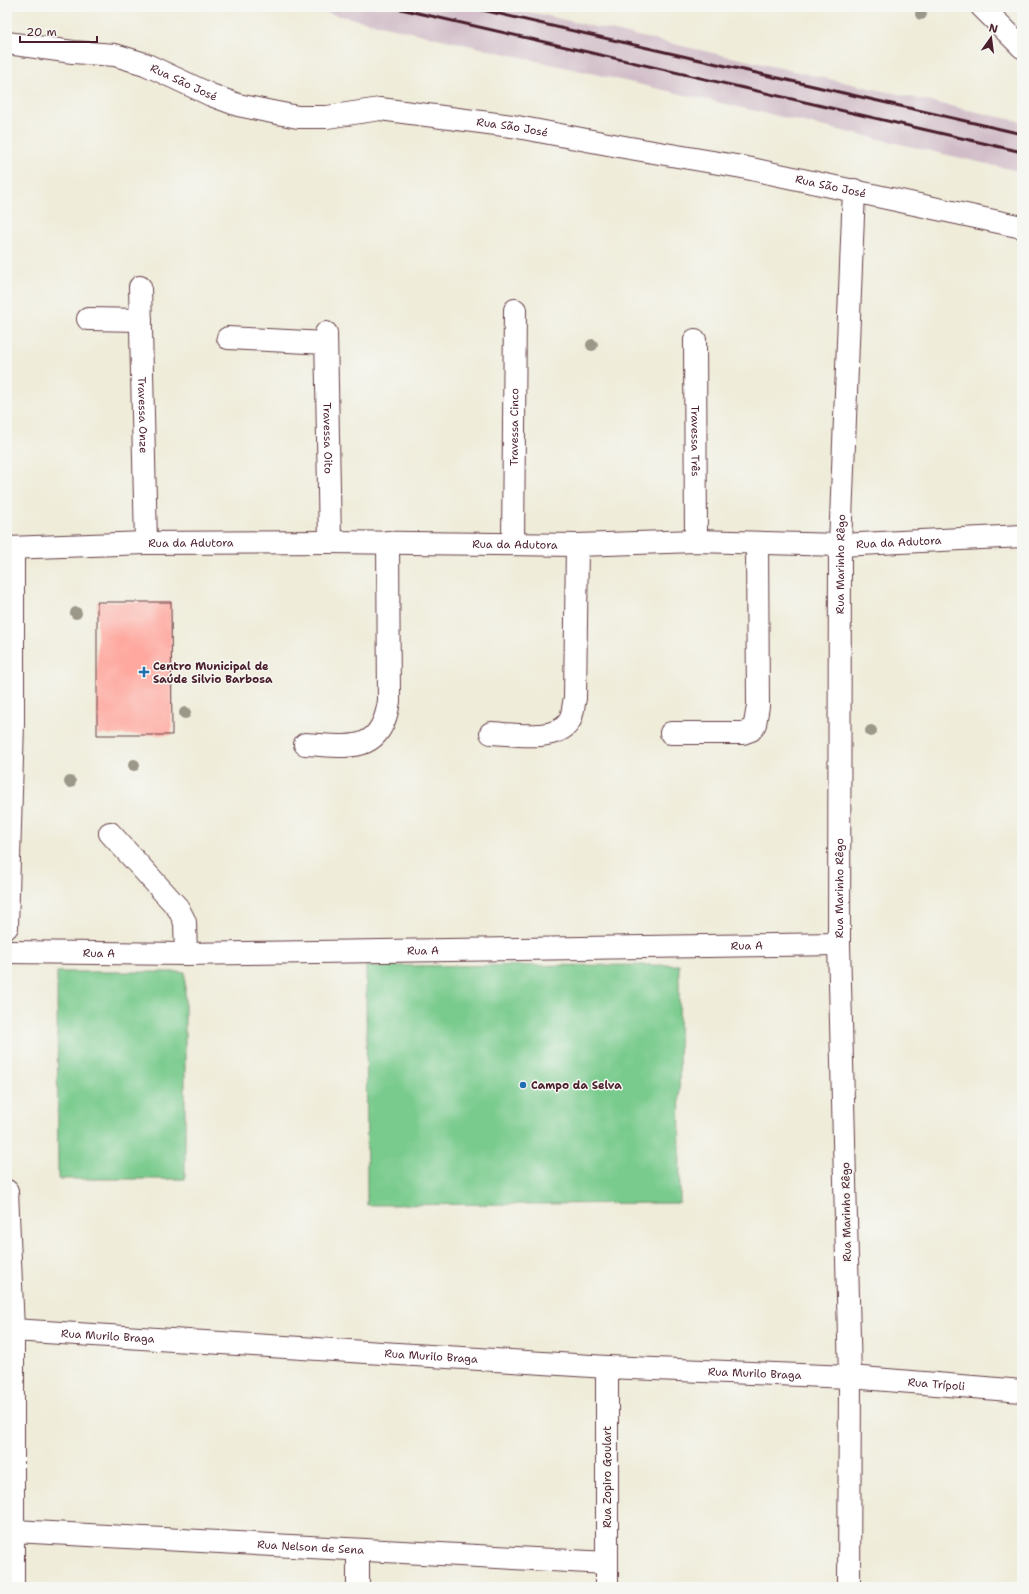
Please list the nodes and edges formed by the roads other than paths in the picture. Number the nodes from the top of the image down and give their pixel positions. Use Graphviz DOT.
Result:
graph roads {
  1 [pos="982,7"];
  2 [pos="7,43"];
  3 [pos="1022,46"];
  4 [pos="854,190"];
  5 [pos="1022,227"];
  6 [pos="140,287"];
  7 [pos="515,310"];
  8 [pos="88,319"];
  9 [pos="141,320"];
  10 [pos="228,338"];
  11 [pos="695,340"];
  12 [pos="1022,536"];
  13 [pos="696,541"];
  14 [pos="330,542"];
  15 [pos="388,542"];
  16 [pos="757,542"];
  17 [pos="146,543"];
  18 [pos="513,544"];
  19 [pos="577,545"];
  20 [pos="840,545"];
  21 [pos="10,548"];
  22 [pos="10,724"];
  23 [pos="492,733"];
  24 [pos="671,733"];
  25 [pos="305,744"];
  26 [pos="110,833"];
  27 [pos="7,927"];
  28 [pos="839,944"];
  29 [pos="7,952"];
  30 [pos="186,954"];
  31 [pos="7,1191"];
  32 [pos="13,1330"];
  33 [pos="607,1367"];
  34 [pos="850,1377"];
  35 [pos="1022,1392"];
  36 [pos="14,1531"];
  37 [pos="358,1551"];
  38 [pos="607,1563"];
  39 [pos="13,1587"];
  40 [pos="358,1587"];
  41 [pos="607,1587"];
  42 [pos="849,1587"];
  1 -- 3 [label="street"];
  2 -- 4 [label="street, Rua São José"];
  4 -- 5 [label="street, Rua São José"];
  4 -- 20 [label="street, Rua Marinho Rêgo"];
  6 -- 9 [label="street, Travessa Onze"];
  7 -- 18 [label="street, Travessa Cinco"];
  8 -- 9 [label="street"];
  9 -- 17 [label="street, Travessa Onze"];
  10 -- 14 [label="street, Travessa Oito"];
  11 -- 13 [label="street, Travessa Três"];
  12 -- 20 [label="street, Rua da Adutora"];
  13 -- 16 [label="street, Rua da Adutora"];
  13 -- 19 [label="street, Rua da Adutora"];
  14 -- 15 [label="street, Rua da Adutora"];
  14 -- 17 [label="street, Rua da Adutora"];
  15 -- 18 [label="street, Rua da Adutora"];
  15 -- 25 [label="street"];
  16 -- 20 [label="street, Rua da Adutora"];
  16 -- 24 [label="street"];
  17 -- 21 [label="street, Rua da Adutora"];
  18 -- 19 [label="street, Rua da Adutora"];
  19 -- 23 [label="street"];
  20 -- 28 [label="street, Rua Marinho Rêgo"];
  21 -- 22 [label="street"];
  22 -- 27 [label="street"];
  26 -- 30 [label="street"];
  28 -- 30 [label="street, Rua A"];
  28 -- 34 [label="street, Rua Marinho Rêgo"];
  29 -- 30 [label="street, Rua A"];
  31 -- 32 [label="street"];
  32 -- 33 [label="street, Rua Murilo Braga"];
  32 -- 36 [label="street"];
  33 -- 34 [label="street, Rua Murilo Braga"];
  33 -- 38 [label="street, Rua Zopiro Goulart"];
  34 -- 35 [label="street, Rua Trípoli"];
  34 -- 42 [label="street, Rua Marinho Rêgo"];
  36 -- 37 [label="street, Rua Nelson de Sena"];
  36 -- 39 [label="street"];
  37 -- 38 [label="street, Rua Nelson de Sena"];
  37 -- 40 [label="street"];
  38 -- 41 [label="street, Rua Zopiro Goulart"];
}
